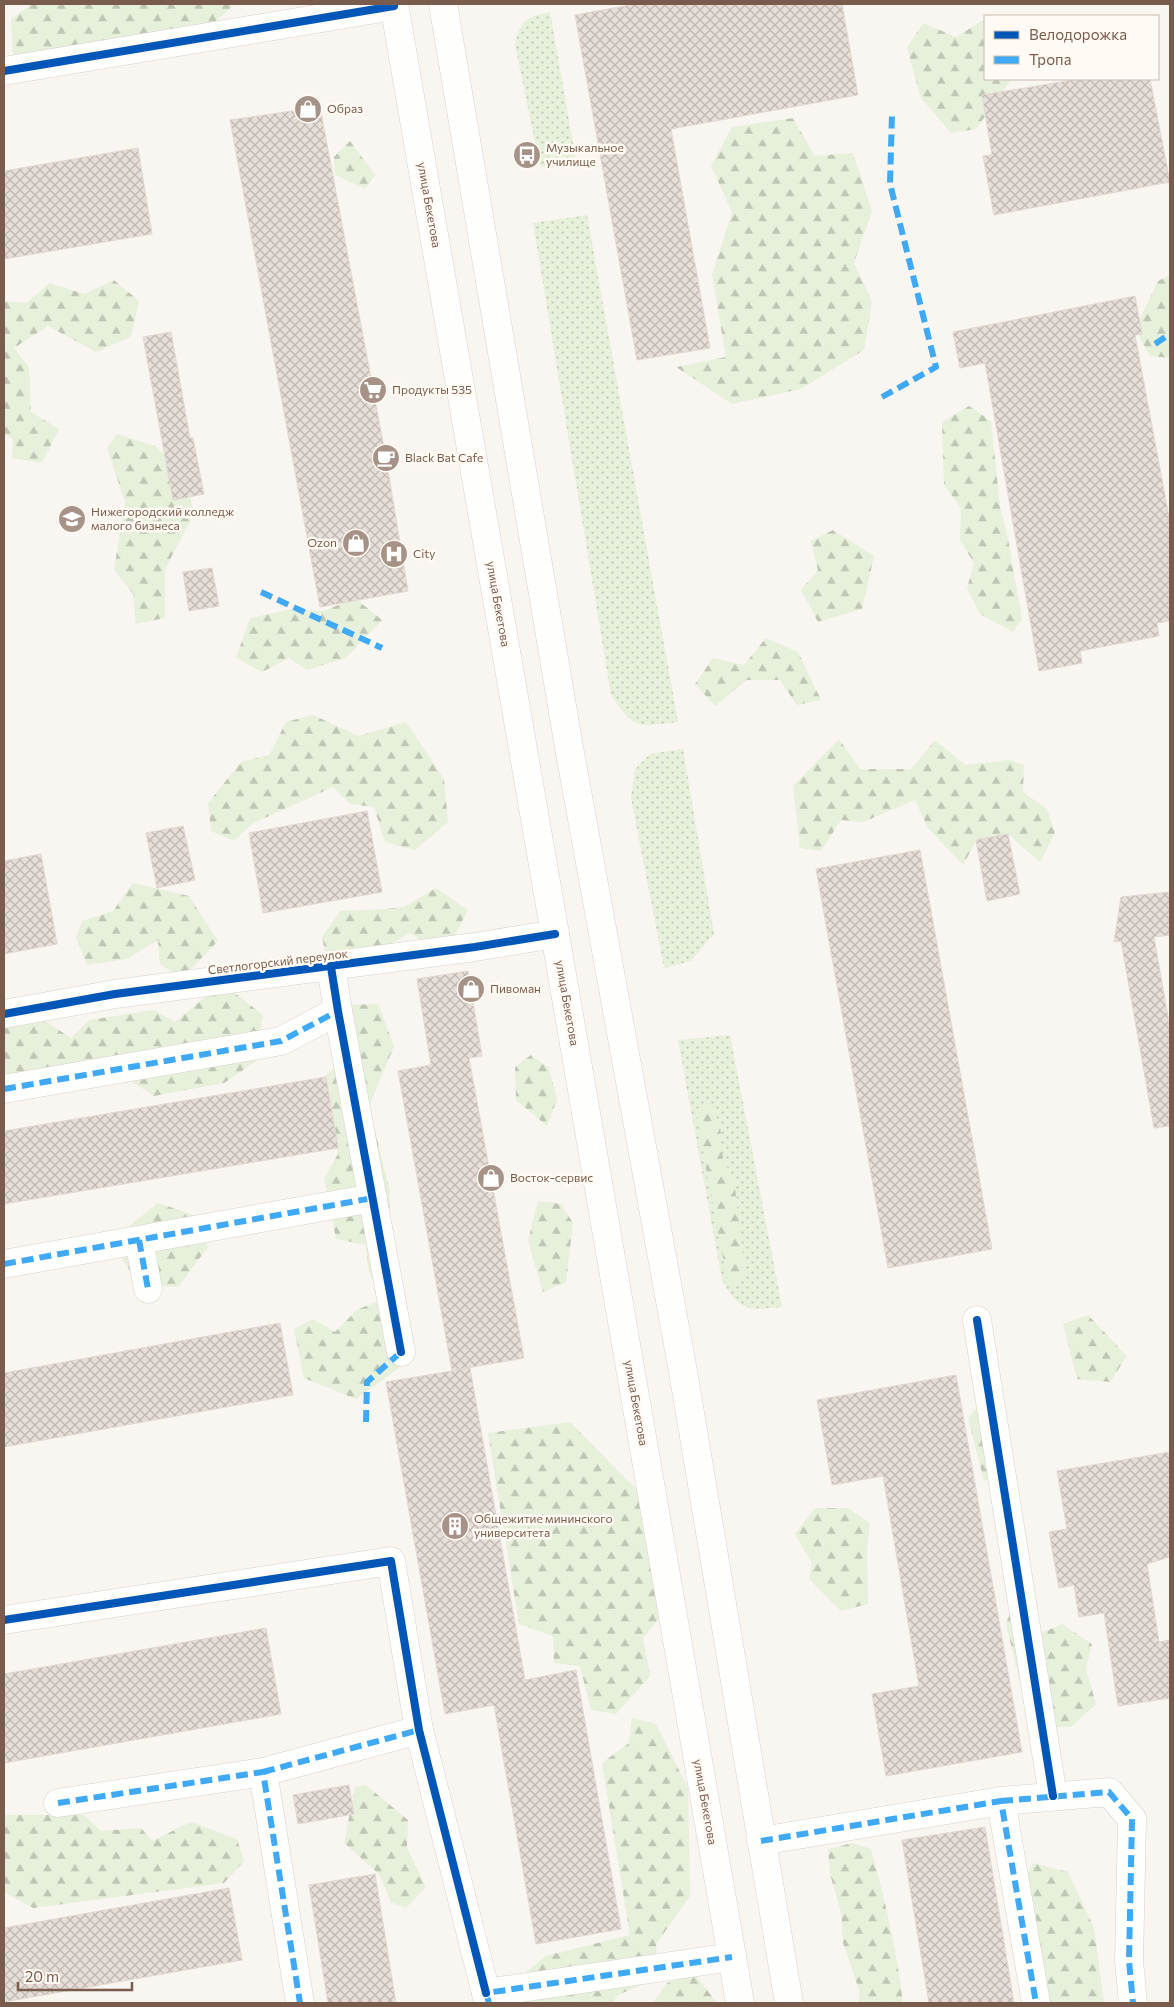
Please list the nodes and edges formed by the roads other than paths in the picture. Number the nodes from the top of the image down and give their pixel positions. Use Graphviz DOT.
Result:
graph roads {
  1 [pos="443,4"];
  2 [pos="394,5"];
  3 [pos="4,71"];
  4 [pos="555,934"];
  5 [pos="331,966"];
  6 [pos="338,1011"];
  7 [pos="4,1014"];
  8 [pos="4,1089"];
  9 [pos="373,1198"];
  10 [pos="139,1240"];
  11 [pos="4,1264"];
  12 [pos="148,1288"];
  13 [pos="977,1320"];
  14 [pos="401,1352"];
  15 [pos="4,1620"];
  16 [pos="419,1730"];
  17 [pos="263,1772"];
  18 [pos="1053,1796"];
  19 [pos="1002,1801"];
  20 [pos="58,1803"];
  21 [pos="761,1841"];
  22 [pos="732,1957"];
  23 [pos="488,1998"];
  24 [pos="297,2003"];
  25 [pos="740,2003"];
  26 [pos="789,2003"];
  27 [pos="1036,2003"];
  28 [pos="1133,2003"];
  1 -- 21 [label="street"];
  2 -- 3 [label="street"];
  2 -- 4 [label="street, улица Бекетова"];
  4 -- 5 [label="street, Светлогорский переулок"];
  4 -- 22 [label="street, улица Бекетова"];
  5 -- 6 [label="street"];
  5 -- 7 [label="street, Светлогорский переулок"];
  6 -- 8 [label="street"];
  6 -- 9 [label="street"];
  9 -- 10 [label="street"];
  9 -- 14 [label="street"];
  10 -- 11 [label="street"];
  10 -- 12 [label="street"];
  13 -- 18 [label="street"];
  15 -- 16 [label="street"];
  16 -- 17 [label="street"];
  16 -- 23 [label="street"];
  17 -- 20 [label="street"];
  17 -- 24 [label="street"];
  18 -- 19 [label="street"];
  18 -- 28 [label="street"];
  19 -- 21 [label="street"];
  19 -- 27 [label="street"];
  21 -- 26 [label="street"];
  22 -- 23 [label="street"];
  22 -- 25 [label="street, улица Бекетова"];
}
